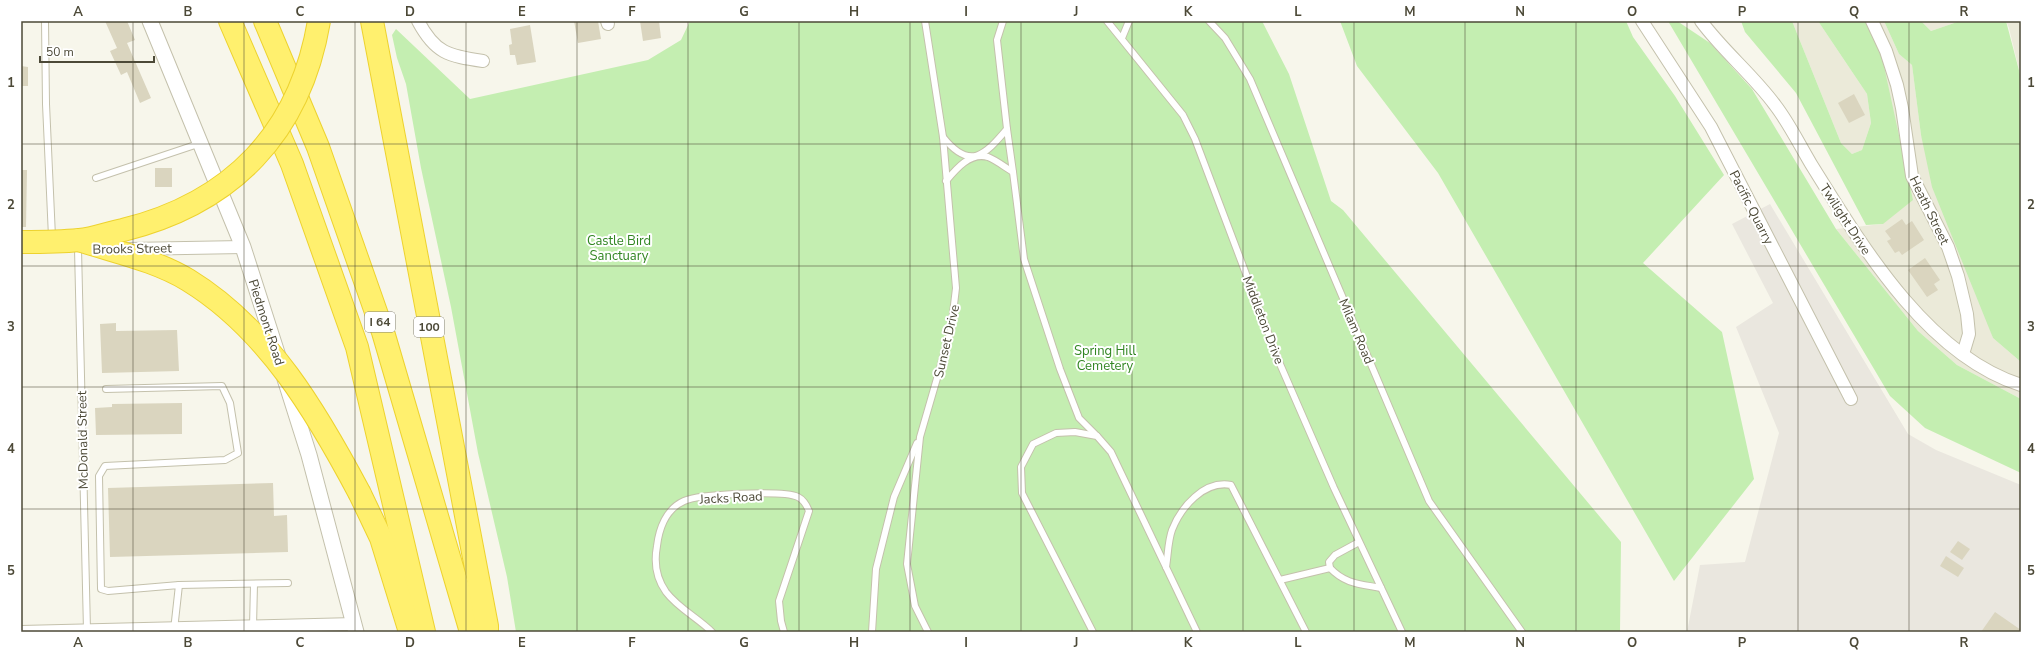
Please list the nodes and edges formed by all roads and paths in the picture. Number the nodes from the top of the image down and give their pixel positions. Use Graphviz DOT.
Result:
graph roads {
  1 [pos="45,21"];
  2 [pos="150,21"];
  3 [pos="230,21"];
  4 [pos="265,21"];
  5 [pos="319,21"];
  6 [pos="372,21"];
  7 [pos="418,21"];
  8 [pos="925,21"];
  9 [pos="1003,21"];
  10 [pos="1107,21"];
  11 [pos="1129,21"];
  12 [pos="1209,21"];
  13 [pos="1642,21"];
  14 [pos="1701,21"];
  15 [pos="1872,21"];
  16 [pos="1122,38"];
  17 [pos="482,61"];
  18 [pos="1007,129"];
  19 [pos="943,138"];
  20 [pos="201,143"];
  21 [pos="973,157"];
  22 [pos="1013,172"];
  23 [pos="96,178"];
  24 [pos="946,181"];
  25 [pos="21,242"];
  26 [pos="79,245"];
  27 [pos="243,247"];
  28 [pos="21,250"];
  29 [pos="53,250"];
  30 [pos="1963,354"];
  31 [pos="1999,378"];
  32 [pos="2021,386"];
  33 [pos="106,389"];
  34 [pos="2021,389"];
  35 [pos="1852,399"];
  36 [pos="1097,436"];
  37 [pos="920,437"];
  38 [pos="1359,542"];
  39 [pos="1166,566"];
  40 [pos="1330,568"];
  41 [pos="1280,580"];
  42 [pos="288,583"];
  43 [pos="254,584"];
  44 [pos="179,585"];
  45 [pos="1381,588"];
  46 [pos="253,627"];
  47 [pos="356,628"];
  48 [pos="87,630"];
  49 [pos="174,630"];
  50 [pos="74,631"];
  51 [pos="21,632"];
  52 [pos="410,632"];
  53 [pos="424,632"];
  54 [pos="471,632"];
  55 [pos="487,632"];
  56 [pos="712,632"];
  57 [pos="784,632"];
  58 [pos="872,632"];
  59 [pos="928,632"];
  60 [pos="1093,632"];
  61 [pos="1197,632"];
  62 [pos="1306,632"];
  63 [pos="1402,632"];
  64 [pos="1522,632"];
  1 -- 29 [label="lane"];
  2 -- 20 [label="street, Piedmont Road"];
  3 -- 53 [label="highway, I 64"];
  4 -- 54 [label="highway, I 64"];
  5 -- 26 [label="highway, bridge"];
  6 -- 55 [label="highway, 100"];
  7 -- 17 [label="street"];
  8 -- 19 [label="lane, Sunset Drive"];
  9 -- 18 [label="lane"];
  10 -- 16 [label="lane, Middleton Drive"];
  11 -- 16 [label="lane"];
  12 -- 64 [label="lane, Milam Road"];
  13 -- 35 [label="street, Pacific Quarry"];
  14 -- 30 [label="street, Twilight Drive"];
  15 -- 30 [label="street, Heath Street"];
  16 -- 38 [label="lane, Middleton Drive"];
  18 -- 21 [label="lane"];
  18 -- 22 [label="lane"];
  19 -- 21 [label="lane"];
  19 -- 24 [label="lane, Sunset Drive"];
  20 -- 23 [label="lane"];
  20 -- 27 [label="street, Piedmont Road"];
  21 -- 22 [label="lane"];
  21 -- 24 [label="lane"];
  22 -- 36 [label="lane"];
  24 -- 37 [label="lane, Sunset Drive"];
  25 -- 26 [label="highway, bridge"];
  26 -- 27 [label="street, Brooks Street"];
  26 -- 29 [label="street, Brooks Street"];
  26 -- 48 [label="lane, McDonald Street"];
  26 -- 52 [label="highway, bridge"];
  27 -- 47 [label="street, Piedmont Road"];
  28 -- 29 [label="street, Brooks Street"];
  30 -- 31 [label="street, Twilight Drive"];
  31 -- 32 [label="street, Twilight Drive"];
  31 -- 34 [label="street"];
  33 -- 44 [label="lane"];
  36 -- 39 [label="lane"];
  36 -- 60 [label="lane"];
  37 -- 58 [label="lane"];
  37 -- 59 [label="lane, Sunset Drive"];
  38 -- 40 [label="lane"];
  38 -- 45 [label="lane, Middleton Drive"];
  39 -- 41 [label="lane"];
  39 -- 61 [label="lane"];
  40 -- 41 [label="lane"];
  40 -- 45 [label="lane"];
  41 -- 62 [label="lane"];
  42 -- 43 [label="lane"];
  43 -- 44 [label="lane"];
  43 -- 46 [label="lane"];
  44 -- 49 [label="lane"];
  45 -- 63 [label="lane, Middleton Drive"];
  46 -- 47 [label="street"];
  46 -- 49 [label="street"];
  48 -- 49 [label="street"];
  48 -- 50 [label="street"];
  50 -- 51 [label="street"];
  56 -- 57 [label="lane, Jacks Road"];
}
